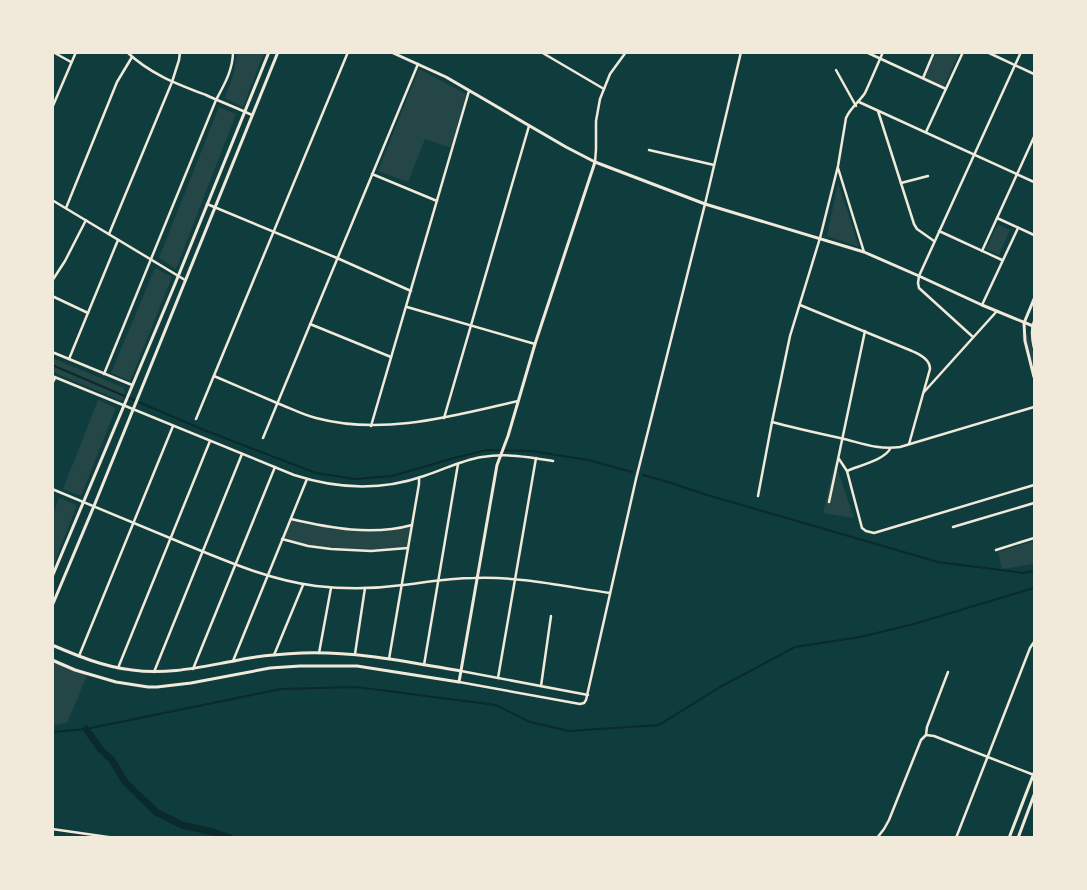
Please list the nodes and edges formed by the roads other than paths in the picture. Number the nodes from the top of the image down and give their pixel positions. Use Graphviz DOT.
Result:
graph roads {
  1 [pos="52,52"];
  2 [pos="76,52"];
  3 [pos="128,52"];
  4 [pos="180,52"];
  5 [pos="233,52"];
  6 [pos="269,52"];
  7 [pos="278,52"];
  8 [pos="348,52"];
  9 [pos="391,52"];
  10 [pos="542,52"];
  11 [pos="626,52"];
  12 [pos="741,52"];
  13 [pos="866,52"];
  14 [pos="882,52"];
  15 [pos="934,52"];
  16 [pos="963,52"];
  17 [pos="987,52"];
  18 [pos="1021,52"];
  19 [pos="132,57"];
  20 [pos="880,59"];
  21 [pos="71,62"];
  22 [pos="418,64"];
  23 [pos="1015,65"];
  24 [pos="836,70"];
  25 [pos="1034,74"];
  26 [pos="922,78"];
  27 [pos="172,82"];
  28 [pos="604,89"];
  29 [pos="946,89"];
  30 [pos="469,91"];
  31 [pos="216,100"];
  32 [pos="859,102"];
  33 [pos="856,106"];
  34 [pos="52,108"];
  35 [pos="878,110"];
  36 [pos="245,112"];
  37 [pos="252,115"];
  38 [pos="529,126"];
  39 [pos="926,132"];
  40 [pos="1034,137"];
  41 [pos="649,150"];
  42 [pos="974,154"];
  43 [pos="595,162"];
  44 [pos="714,165"];
  45 [pos="838,166"];
  46 [pos="372,174"];
  47 [pos="1017,174"];
  48 [pos="928,176"];
  49 [pos="1034,182"];
  50 [pos="901,183"];
  51 [pos="52,200"];
  52 [pos="437,201"];
  53 [pos="207,204"];
  54 [pos="705,204"];
  55 [pos="215,207"];
  56 [pos="66,208"];
  57 [pos="997,218"];
  58 [pos="86,220"];
  59 [pos="1018,228"];
  60 [pos="939,231"];
  61 [pos="274,232"];
  62 [pos="109,234"];
  63 [pos="1034,235"];
  64 [pos="820,238"];
  65 [pos="118,240"];
  66 [pos="934,241"];
  67 [pos="982,251"];
  68 [pos="864,252"];
  69 [pos="337,258"];
  70 [pos="151,259"];
  71 [pos="1002,260"];
  72 [pos="178,276"];
  73 [pos="919,276"];
  74 [pos="185,280"];
  75 [pos="52,281"];
  76 [pos="411,291"];
  77 [pos="52,296"];
  78 [pos="1034,299"];
  79 [pos="800,305"];
  80 [pos="982,305"];
  81 [pos="406,307"];
  82 [pos="997,311"];
  83 [pos="88,313"];
  84 [pos="1024,323"];
  85 [pos="310,324"];
  86 [pos="1034,325"];
  87 [pos="471,326"];
  88 [pos="865,331"];
  89 [pos="973,337"];
  90 [pos="535,344"];
  91 [pos="1034,347"];
  92 [pos="52,352"];
  93 [pos="392,357"];
  94 [pos="69,359"];
  95 [pos="104,374"];
  96 [pos="214,376"];
  97 [pos="54,377"];
  98 [pos="1034,377"];
  99 [pos="52,384"];
  100 [pos="132,386"];
  101 [pos="923,394"];
  102 [pos="519,401"];
  103 [pos="277,403"];
  104 [pos="124,405"];
  105 [pos="1034,407"];
  106 [pos="133,409"];
  107 [pos="444,418"];
  108 [pos="196,420"];
  109 [pos="772,422"];
  110 [pos="173,426"];
  111 [pos="371,426"];
  112 [pos="262,438"];
  113 [pos="842,439"];
  114 [pos="210,441"];
  115 [pos="909,445"];
  116 [pos="890,449"];
  117 [pos="242,454"];
  118 [pos="501,454"];
  119 [pos="536,458"];
  120 [pos="839,459"];
  121 [pos="553,461"];
  122 [pos="458,463"];
  123 [pos="275,467"];
  124 [pos="847,471"];
  125 [pos="419,478"];
  126 [pos="307,479"];
  127 [pos="1034,485"];
  128 [pos="52,489"];
  129 [pos="758,496"];
  130 [pos="84,502"];
  131 [pos="830,502"];
  132 [pos="1034,503"];
  133 [pos="94,506"];
  134 [pos="290,519"];
  135 [pos="134,522"];
  136 [pos="412,525"];
  137 [pos="953,527"];
  138 [pos="171,538"];
  139 [pos="1034,538"];
  140 [pos="282,539"];
  141 [pos="408,548"];
  142 [pos="996,550"];
  143 [pos="203,551"];
  144 [pos="235,564"];
  145 [pos="268,575"];
  146 [pos="52,577"];
  147 [pos="477,578"];
  148 [pos="438,580"];
  149 [pos="515,580"];
  150 [pos="303,584"];
  151 [pos="402,586"];
  152 [pos="331,587"];
  153 [pos="365,588"];
  154 [pos="610,593"];
  155 [pos="52,606"];
  156 [pos="551,616"];
  157 [pos="1034,642"];
  158 [pos="52,645"];
  159 [pos="319,653"];
  160 [pos="355,654"];
  161 [pos="274,655"];
  162 [pos="79,656"];
  163 [pos="389,659"];
  164 [pos="52,660"];
  165 [pos="233,661"];
  166 [pos="424,665"];
  167 [pos="118,668"];
  168 [pos="193,669"];
  169 [pos="461,671"];
  170 [pos="154,672"];
  171 [pos="948,672"];
  172 [pos="498,678"];
  173 [pos="459,682"];
  174 [pos="541,686"];
  175 [pos="588,694"];
  176 [pos="926,735"];
  177 [pos="988,757"];
  178 [pos="1034,775"];
  179 [pos="1034,795"];
  180 [pos="52,829"];
  181 [pos="78,832"];
  182 [pos="115,837"];
  183 [pos="78,838"];
  184 [pos="877,838"];
  185 [pos="956,838"];
  186 [pos="1009,838"];
  187 [pos="1018,838"];
  1 -- 21 [label="street"];
  2 -- 21 [label="street"];
  3 -- 19 [label="street"];
  4 -- 27 [label="street"];
  5 -- 31 [label="street"];
  6 -- 36 [label="street"];
  7 -- 37 [label="street"];
  8 -- 61 [label="street"];
  9 -- 22 [label="street"];
  10 -- 28 [label="street"];
  11 -- 28 [label="street"];
  12 -- 44 [label="street"];
  13 -- 20 [label="street"];
  14 -- 20 [label="street"];
  15 -- 26 [label="street"];
  16 -- 29 [label="street"];
  17 -- 23 [label="street"];
  18 -- 23 [label="street"];
  19 -- 27 [label="street"];
  19 -- 56 [label="street"];
  20 -- 26 [label="street"];
  20 -- 32 [label="street"];
  21 -- 34 [label="street"];
  22 -- 30 [label="street"];
  22 -- 46 [label="street"];
  23 -- 25 [label="street"];
  23 -- 42 [label="street"];
  24 -- 33 [label="street"];
  26 -- 29 [label="street"];
  27 -- 31 [label="street"];
  27 -- 62 [label="street"];
  28 -- 43 [label="street"];
  29 -- 39 [label="street"];
  30 -- 38 [label="street"];
  30 -- 52 [label="street"];
  31 -- 36 [label="street"];
  31 -- 70 [label="street"];
  32 -- 33 [label="street"];
  32 -- 35 [label="street"];
  33 -- 45 [label="street"];
  35 -- 39 [label="street"];
  35 -- 50 [label="street"];
  36 -- 37 [label="street"];
  36 -- 53 [label="street"];
  37 -- 55 [label="street"];
  38 -- 43 [label="street"];
  38 -- 87 [label="street"];
  39 -- 42 [label="street"];
  40 -- 47 [label="street"];
  41 -- 44 [label="street"];
  42 -- 47 [label="street"];
  42 -- 60 [label="street"];
  43 -- 54 [label="street"];
  43 -- 90 [label="street"];
  44 -- 54 [label="street"];
  45 -- 64 [label="street"];
  45 -- 68 [label="street"];
  46 -- 52 [label="street"];
  46 -- 69 [label="street"];
  47 -- 49 [label="street"];
  47 -- 57 [label="street"];
  48 -- 50 [label="street"];
  50 -- 66 [label="street"];
  51 -- 56 [label="street"];
  52 -- 76 [label="street"];
  53 -- 55 [label="street"];
  53 -- 72 [label="street"];
  54 -- 64 [label="street"];
  54 -- 154 [label="street"];
  55 -- 61 [label="street"];
  55 -- 74 [label="street"];
  56 -- 58 [label="street"];
  57 -- 59 [label="street"];
  57 -- 67 [label="street"];
  58 -- 62 [label="street"];
  58 -- 75 [label="street"];
  59 -- 63 [label="street"];
  59 -- 71 [label="street"];
  60 -- 66 [label="street"];
  60 -- 67 [label="street"];
  61 -- 69 [label="street"];
  61 -- 96 [label="street"];
  62 -- 65 [label="street"];
  64 -- 68 [label="street"];
  64 -- 79 [label="street"];
  65 -- 70 [label="street"];
  65 -- 83 [label="street"];
  66 -- 73 [label="street"];
  67 -- 71 [label="street"];
  68 -- 73 [label="street"];
  69 -- 76 [label="street"];
  69 -- 85 [label="street"];
  70 -- 72 [label="street"];
  70 -- 95 [label="street"];
  71 -- 80 [label="street"];
  72 -- 74 [label="street"];
  72 -- 100 [label="street"];
  73 -- 80 [label="street"];
  73 -- 89 [label="street"];
  74 -- 106 [label="street"];
  76 -- 81 [label="street"];
  77 -- 83 [label="street"];
  78 -- 84 [label="street"];
  79 -- 88 [label="street"];
  79 -- 109 [label="street"];
  80 -- 82 [label="street"];
  81 -- 87 [label="street"];
  81 -- 93 [label="street"];
  82 -- 84 [label="street"];
  82 -- 89 [label="street"];
  83 -- 94 [label="street"];
  84 -- 86 [label="street"];
  84 -- 98 [label="street"];
  85 -- 93 [label="street"];
  85 -- 103 [label="street"];
  86 -- 91 [label="street"];
  87 -- 90 [label="street"];
  87 -- 107 [label="street"];
  88 -- 101 [label="street"];
  88 -- 113 [label="street"];
  89 -- 101 [label="street"];
  90 -- 102 [label="street"];
  92 -- 94 [label="street"];
  93 -- 111 [label="street"];
  94 -- 95 [label="street"];
  95 -- 100 [label="street"];
  96 -- 103 [label="street"];
  96 -- 108 [label="street"];
  97 -- 99 [label="street"];
  97 -- 104 [label="street"];
  100 -- 104 [label="street"];
  101 -- 115 [label="street"];
  102 -- 107 [label="street"];
  102 -- 118 [label="street"];
  103 -- 111 [label="street"];
  103 -- 112 [label="street"];
  104 -- 106 [label="street"];
  104 -- 130 [label="street"];
  105 -- 115 [label="street"];
  106 -- 110 [label="street"];
  106 -- 133 [label="street"];
  107 -- 111 [label="street"];
  109 -- 113 [label="street"];
  109 -- 129 [label="street"];
  110 -- 114 [label="street"];
  110 -- 135 [label="street"];
  113 -- 116 [label="street"];
  113 -- 120 [label="street"];
  114 -- 117 [label="street"];
  114 -- 138 [label="street"];
  115 -- 116 [label="street"];
  116 -- 124 [label="street"];
  117 -- 123 [label="street"];
  117 -- 143 [label="street"];
  118 -- 119 [label="street"];
  118 -- 122 [label="street"];
  118 -- 147 [label="street"];
  119 -- 121 [label="street"];
  119 -- 149 [label="street"];
  120 -- 124 [label="street"];
  120 -- 131 [label="street"];
  122 -- 125 [label="street"];
  122 -- 148 [label="street"];
  123 -- 126 [label="street"];
  123 -- 144 [label="street"];
  124 -- 127 [label="street"];
  125 -- 126 [label="street"];
  125 -- 136 [label="street"];
  126 -- 134 [label="street"];
  128 -- 130 [label="street"];
  130 -- 133 [label="street"];
  130 -- 146 [label="street"];
  132 -- 137 [label="street"];
  133 -- 135 [label="street"];
  133 -- 155 [label="street"];
  134 -- 136 [label="street"];
  134 -- 140 [label="street"];
  135 -- 138 [label="street"];
  135 -- 162 [label="street"];
  136 -- 141 [label="street"];
  138 -- 143 [label="street"];
  138 -- 167 [label="street"];
  139 -- 142 [label="street"];
  140 -- 141 [label="street"];
  140 -- 145 [label="street"];
  141 -- 151 [label="street"];
  143 -- 144 [label="street"];
  143 -- 170 [label="street"];
  144 -- 145 [label="street"];
  144 -- 168 [label="street"];
  145 -- 150 [label="street"];
  145 -- 165 [label="street"];
  147 -- 148 [label="street"];
  147 -- 149 [label="street"];
  147 -- 169 [label="street"];
  148 -- 151 [label="street"];
  148 -- 166 [label="street"];
  149 -- 154 [label="street"];
  149 -- 172 [label="street"];
  150 -- 152 [label="street"];
  150 -- 161 [label="street"];
  151 -- 153 [label="street"];
  151 -- 163 [label="street"];
  152 -- 153 [label="street"];
  152 -- 159 [label="street"];
  153 -- 160 [label="street"];
  154 -- 175 [label="street"];
  156 -- 174 [label="street"];
  157 -- 177 [label="street"];
  158 -- 162 [label="street"];
  159 -- 160 [label="street"];
  159 -- 161 [label="street"];
  160 -- 163 [label="street"];
  161 -- 165 [label="street"];
  162 -- 167 [label="street"];
  163 -- 166 [label="street"];
  164 -- 173 [label="street"];
  165 -- 168 [label="street"];
  166 -- 169 [label="street"];
  167 -- 170 [label="street"];
  168 -- 170 [label="street"];
  169 -- 172 [label="street"];
  169 -- 173 [label="street"];
  171 -- 176 [label="street"];
  172 -- 174 [label="street"];
  173 -- 175 [label="street"];
  174 -- 175 [label="street"];
  176 -- 177 [label="street"];
  176 -- 184 [label="street"];
  177 -- 178 [label="street"];
  177 -- 185 [label="street"];
  178 -- 186 [label="street"];
  179 -- 187 [label="street"];
  180 -- 181 [label="street"];
  181 -- 182 [label="street"];
  181 -- 183 [label="street"];
}
